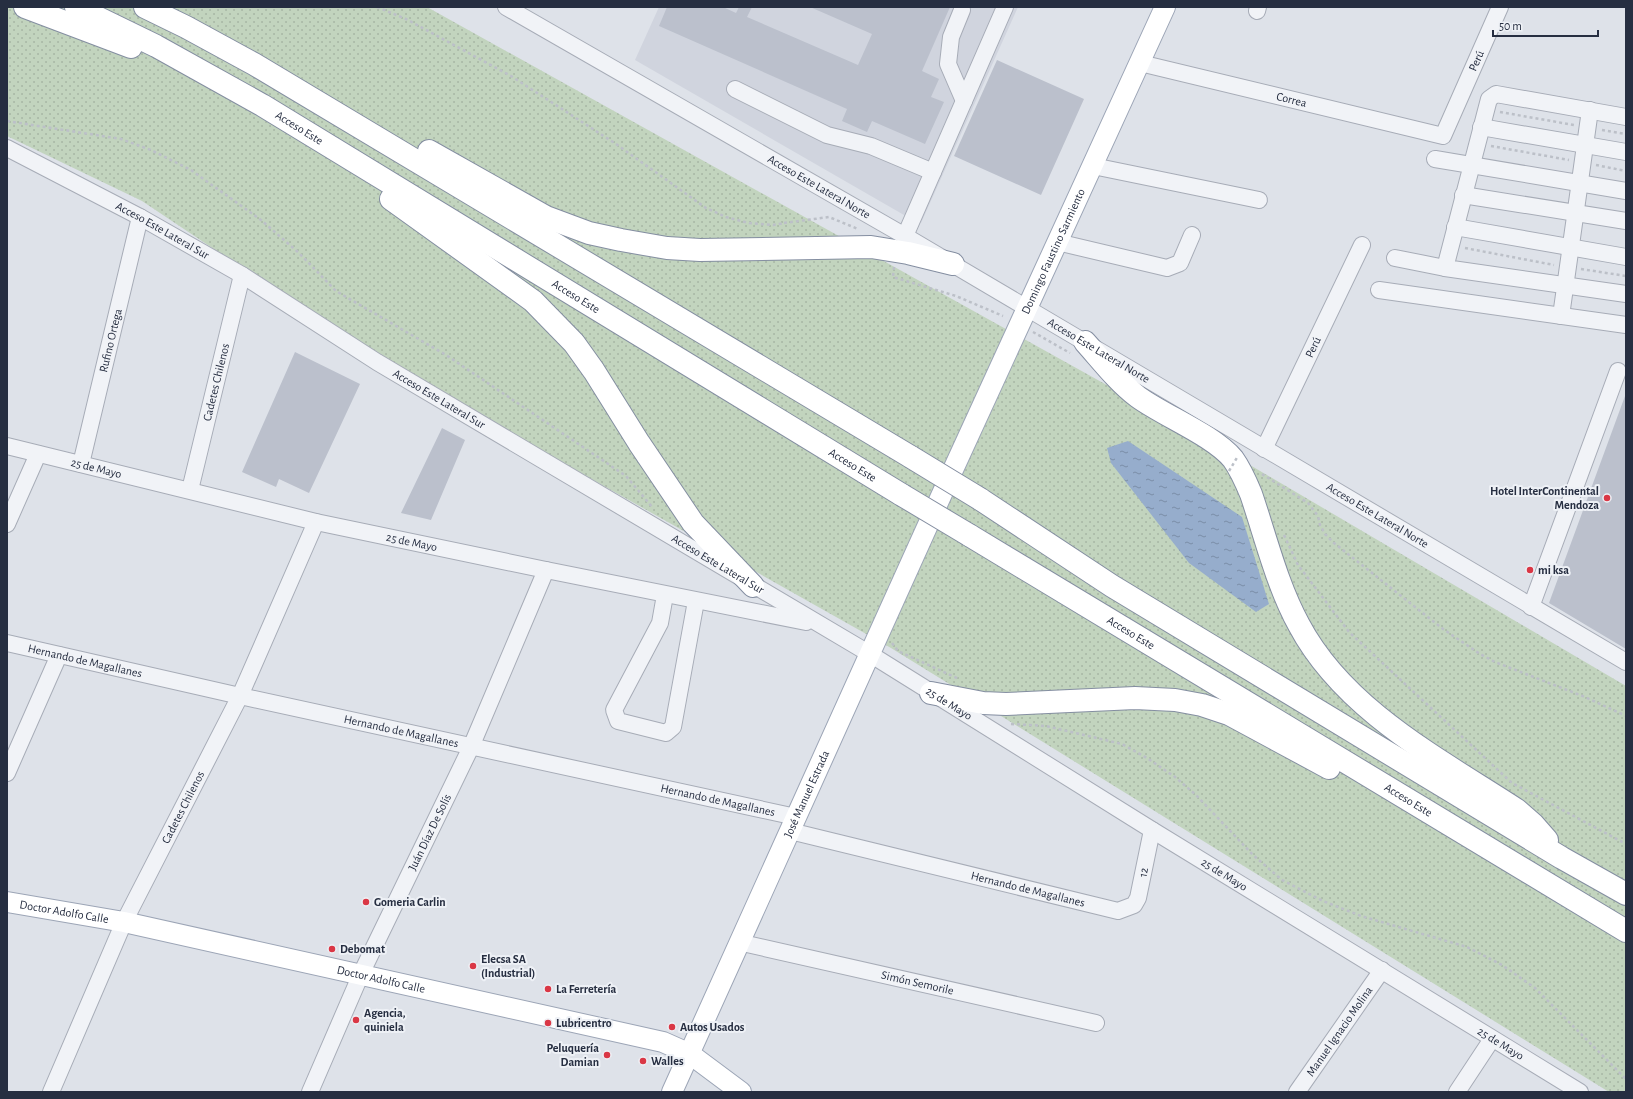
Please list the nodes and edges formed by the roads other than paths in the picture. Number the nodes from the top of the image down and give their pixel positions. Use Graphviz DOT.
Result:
graph roads {
  1 [pos="25,7"];
  2 [pos="76,7"];
  3 [pos="144,7"];
  4 [pos="164,7"];
  5 [pos="506,7"];
  6 [pos="1005,7"];
  7 [pos="1165,7"];
  8 [pos="1500,7"];
  9 [pos="962,10"];
  10 [pos="186,27"];
  11 [pos="1140,62"];
  12 [pos="254,64"];
  13 [pos="198,68"];
  14 [pos="736,89"];
  15 [pos="964,101"];
  16 [pos="262,105"];
  17 [pos="1590,110"];
  18 [pos="1626,116"];
  19 [pos="1481,127"];
  20 [pos="1443,136"];
  21 [pos="1585,145"];
  22 [pos="7,148"];
  23 [pos="1626,152"];
  24 [pos="1435,159"];
  25 [pos="1093,166"];
  26 [pos="1472,166"];
  27 [pos="933,172"];
  28 [pos="1580,184"];
  29 [pos="1626,191"];
  30 [pos="1463,195"];
  31 [pos="1259,200"];
  32 [pos="1576,213"];
  33 [pos="140,217"];
  34 [pos="1626,221"];
  35 [pos="1455,227"];
  36 [pos="1192,235"];
  37 [pos="1057,242"];
  38 [pos="900,244"];
  39 [pos="1362,245"];
  40 [pos="1571,247"];
  41 [pos="1626,257"];
  42 [pos="1395,258"];
  43 [pos="953,264"];
  44 [pos="1444,268"];
  45 [pos="242,275"];
  46 [pos="1566,285"];
  47 [pos="1379,290"];
  48 [pos="1626,294"];
  49 [pos="1027,308"];
  50 [pos="1562,316"];
  51 [pos="1626,325"];
  52 [pos="1085,342"];
  53 [pos="1618,371"];
  54 [pos="7,446"];
  55 [pos="1264,449"];
  56 [pos="38,454"];
  57 [pos="81,464"];
  58 [pos="190,490"];
  59 [pos="941,496"];
  60 [pos="316,522"];
  61 [pos="7,524"];
  62 [pos="546,570"];
  63 [pos="753,586"];
  64 [pos="665,594"];
  65 [pos="696,601"];
  66 [pos="1531,607"];
  67 [pos="818,625"];
  68 [pos="7,643"];
  69 [pos="870,654"];
  70 [pos="60,655"];
  71 [pos="1626,662"];
  72 [pos="931,692"];
  73 [pos="240,696"];
  74 [pos="471,747"];
  75 [pos="7,773"];
  76 [pos="793,824"];
  77 [pos="1152,830"];
  78 [pos="1562,858"];
  79 [pos="1624,892"];
  80 [pos="1569,895"];
  81 [pos="7,902"];
  82 [pos="1127,910"];
  83 [pos="1596,912"];
  84 [pos="124,922"];
  85 [pos="1626,931"];
  86 [pos="1626,936"];
  87 [pos="738,942"];
  88 [pos="1382,970"];
  89 [pos="361,974"];
  90 [pos="1096,1023"];
  91 [pos="1492,1039"];
  92 [pos="690,1054"];
  93 [pos="51,1092"];
  94 [pos="310,1092"];
  95 [pos="672,1092"];
  96 [pos="741,1092"];
  97 [pos="1297,1092"];
  98 [pos="1457,1092"];
  99 [pos="1580,1092"];
  1 -- 13 [label="highway"];
  2 -- 13 [label="highway, Acceso Este"];
  3 -- 10 [label="highway"];
  4 -- 10 [label="highway"];
  5 -- 38 [label="street, Acceso Este Lateral Norte"];
  6 -- 15 [label="street"];
  7 -- 11 [label="main road, Domingo Faustino Sarmiento"];
  8 -- 20 [label="street, Perú"];
  9 -- 15 [label="street"];
  10 -- 12 [label="highway"];
  11 -- 20 [label="street, Correa"];
  11 -- 25 [label="main road, Domingo Faustino Sarmiento"];
  12 -- 38 [label="highway"];
  12 -- 78 [label="highway, bridge"];
  13 -- 16 [label="highway, Acceso Este"];
  14 -- 27 [label="street"];
  15 -- 27 [label="street"];
  16 -- 63 [label="highway"];
  16 -- 80 [label="highway, Acceso Este, bridge"];
  17 -- 18 [label="street"];
  17 -- 19 [label="street"];
  17 -- 21 [label="street"];
  19 -- 21 [label="street"];
  19 -- 26 [label="street"];
  21 -- 23 [label="street"];
  21 -- 28 [label="street"];
  22 -- 33 [label="street, Acceso Este Lateral Sur"];
  24 -- 26 [label="street"];
  25 -- 31 [label="street"];
  25 -- 37 [label="main road, Domingo Faustino Sarmiento"];
  26 -- 28 [label="street"];
  26 -- 30 [label="street"];
  27 -- 38 [label="street"];
  28 -- 29 [label="street"];
  28 -- 32 [label="street"];
  30 -- 32 [label="street"];
  30 -- 35 [label="street"];
  32 -- 34 [label="street"];
  32 -- 40 [label="street"];
  33 -- 45 [label="street, Acceso Este Lateral Sur"];
  33 -- 57 [label="street, Rufino Ortega"];
  35 -- 40 [label="street"];
  35 -- 44 [label="street"];
  36 -- 37 [label="street"];
  37 -- 49 [label="main road, Domingo Faustino Sarmiento"];
  38 -- 43 [label="highway"];
  39 -- 55 [label="street, Perú"];
  40 -- 41 [label="street"];
  40 -- 46 [label="street"];
  42 -- 44 [label="street"];
  43 -- 49 [label="street, Acceso Este Lateral Norte"];
  44 -- 46 [label="street"];
  45 -- 58 [label="street, Cadetes Chilenos"];
  45 -- 63 [label="street, Acceso Este Lateral Sur"];
  46 -- 48 [label="street"];
  46 -- 50 [label="street"];
  47 -- 50 [label="street"];
  49 -- 52 [label="street, Acceso Este Lateral Norte"];
  49 -- 59 [label="main road, Domingo Faustino Sarmiento"];
  50 -- 51 [label="street"];
  52 -- 55 [label="street, Acceso Este Lateral Norte"];
  52 -- 78 [label="highway"];
  53 -- 66 [label="street"];
  54 -- 56 [label="street, 25 de Mayo"];
  55 -- 66 [label="street, Acceso Este Lateral Norte"];
  56 -- 57 [label="street, 25 de Mayo"];
  56 -- 61 [label="street"];
  57 -- 58 [label="street, 25 de Mayo"];
  58 -- 60 [label="street, 25 de Mayo"];
  59 -- 69 [label="main road, José Manuel Estrada"];
  60 -- 62 [label="street, 25 de Mayo"];
  60 -- 73 [label="street, Cadetes Chilenos"];
  62 -- 64 [label="street, 25 de Mayo"];
  62 -- 74 [label="street, Juán Díaz De Solís"];
  63 -- 67 [label="street, Acceso Este Lateral Sur"];
  64 -- 65 [label="street, 25 de Mayo"];
  64 -- 65 [label="street"];
  65 -- 67 [label="street, 25 de Mayo"];
  66 -- 71 [label="street, Acceso Este Lateral Norte"];
  67 -- 69 [label="street, Acceso Este Lateral Sur"];
  68 -- 70 [label="street, Hernando de Magallanes"];
  69 -- 72 [label="street, 25 de Mayo"];
  69 -- 76 [label="main road, José Manuel Estrada"];
  70 -- 73 [label="street, Hernando de Magallanes"];
  70 -- 75 [label="street"];
  72 -- 77 [label="street, 25 de Mayo"];
  72 -- 80 [label="highway"];
  73 -- 74 [label="street, Hernando de Magallanes"];
  73 -- 84 [label="street, Cadetes Chilenos"];
  74 -- 76 [label="street, Hernando de Magallanes"];
  74 -- 89 [label="street, Juán Díaz De Solís"];
  76 -- 82 [label="street, Hernando de Magallanes"];
  76 -- 87 [label="main road, José Manuel Estrada"];
  77 -- 82 [label="street, 12"];
  77 -- 88 [label="street, 25 de Mayo"];
  78 -- 79 [label="highway"];
  80 -- 83 [label="highway, Acceso Este"];
  81 -- 84 [label="main road, Doctor Adolfo Calle"];
  83 -- 85 [label="highway, Acceso Este"];
  83 -- 86 [label="highway"];
  84 -- 89 [label="main road, Doctor Adolfo Calle"];
  84 -- 93 [label="street, Cadetes Chilenos"];
  87 -- 90 [label="street, Simón Semorile"];
  87 -- 92 [label="main road, José Manuel Estrada"];
  88 -- 91 [label="street, 25 de Mayo"];
  88 -- 97 [label="street, Manuel Ignacio Molina"];
  89 -- 92 [label="main road, Doctor Adolfo Calle"];
  89 -- 94 [label="street, Juán Díaz De Solís"];
  91 -- 98 [label="street"];
  91 -- 99 [label="street, 25 de Mayo"];
  92 -- 95 [label="main road, José Manuel Estrada"];
  92 -- 96 [label="main road, Doctor Adolfo Calle"];
}
